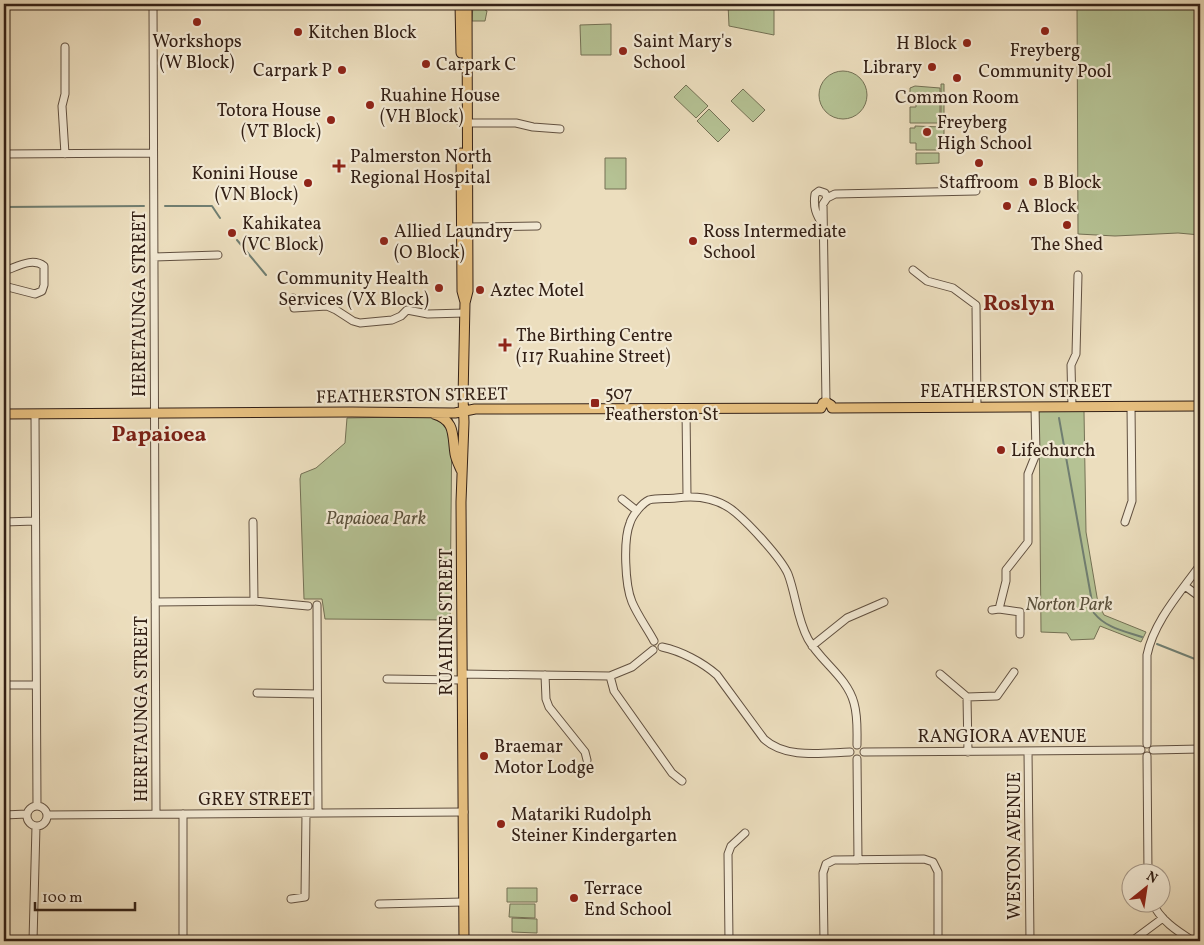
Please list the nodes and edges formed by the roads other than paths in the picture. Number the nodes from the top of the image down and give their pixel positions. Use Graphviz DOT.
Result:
graph roads {
  1 [pos="153,4"];
  2 [pos="460,4"];
  3 [pos="467,4"];
  4 [pos="66,47"];
  5 [pos="464,123"];
  6 [pos="560,129"];
  7 [pos="4,154"];
  8 [pos="65,154"];
  9 [pos="153,154"];
  10 [pos="976,191"];
  11 [pos="827,198"];
  12 [pos="823,225"];
  13 [pos="537,226"];
  14 [pos="468,227"];
  15 [pos="218,255"];
  16 [pos="154,257"];
  17 [pos="913,270"];
  18 [pos="4,271"];
  19 [pos="1078,275"];
  20 [pos="4,286"];
  21 [pos="293,298"];
  22 [pos="465,302"];
  23 [pos="465,313"];
  24 [pos="826,406"];
  25 [pos="1035,406"];
  26 [pos="1072,406"];
  27 [pos="1131,406"];
  28 [pos="1200,406"];
  29 [pos="977,407"];
  30 [pos="686,409"];
  31 [pos="464,411"];
  32 [pos="154,413"];
  33 [pos="431,413"];
  34 [pos="4,414"];
  35 [pos="34,414"];
  36 [pos="463,472"];
  37 [pos="687,496"];
  38 [pos="622,499"];
  39 [pos="637,511"];
  40 [pos="35,521"];
  41 [pos="4,522"];
  42 [pos="252,522"];
  43 [pos="1125,522"];
  44 [pos="1200,565"];
  45 [pos="1185,586"];
  46 [pos="1200,597"];
  47 [pos="254,601"];
  48 [pos="155,602"];
  49 [pos="884,602"];
  50 [pos="308,606"];
  51 [pos="317,606"];
  52 [pos="1020,634"];
  53 [pos="654,642"];
  54 [pos="812,646"];
  55 [pos="662,647"];
  56 [pos="652,650"];
  57 [pos="1014,672"];
  58 [pos="940,674"];
  59 [pos="545,675"];
  60 [pos="610,676"];
  61 [pos="462,677"];
  62 [pos="388,679"];
  63 [pos="4,685"];
  64 [pos="36,685"];
  65 [pos="257,694"];
  66 [pos="317,694"];
  67 [pos="967,697"];
  68 [pos="1147,744"];
  69 [pos="857,745"];
  70 [pos="1200,749"];
  71 [pos="1141,750"];
  72 [pos="1028,751"];
  73 [pos="850,752"];
  74 [pos="864,752"];
  75 [pos="968,752"];
  76 [pos="1150,753"];
  77 [pos="857,759"];
  78 [pos="587,760"];
  79 [pos="682,781"];
  80 [pos="37,806"];
  81 [pos="464,812"];
  82 [pos="306,813"];
  83 [pos="318,813"];
  84 [pos="28,814"];
  85 [pos="156,814"];
  86 [pos="183,814"];
  87 [pos="4,815"];
  88 [pos="48,815"];
  89 [pos="36,826"];
  90 [pos="745,833"];
  91 [pos="858,860"];
  92 [pos="1148,862"];
  93 [pos="291,899"];
  94 [pos="463,902"];
  95 [pos="379,904"];
  96 [pos="1158,912"];
  97 [pos="1162,918"];
  98 [pos="33,941"];
  99 [pos="183,941"];
  100 [pos="464,941"];
  101 [pos="729,941"];
  102 [pos="824,941"];
  103 [pos="938,941"];
  104 [pos="1030,941"];
  105 [pos="1132,941"];
  106 [pos="1193,941"];
  1 -- 9 [label="street, HERETAUNGA STREET"];
  2 -- 5 [label="main road, RUAHINE STREET"];
  3 -- 5 [label="main road, RUAHINE STREET"];
  4 -- 8 [label="street"];
  5 -- 6 [label="street"];
  5 -- 14 [label="main road, RUAHINE STREET"];
  5 -- 22 [label="main road, RUAHINE STREET"];
  7 -- 8 [label="street"];
  8 -- 9 [label="street"];
  9 -- 16 [label="street, HERETAUNGA STREET"];
  10 -- 11 [label="street"];
  11 -- 12 [label="street"];
  11 -- 12 [label="street"];
  12 -- 24 [label="street"];
  13 -- 14 [label="street"];
  14 -- 22 [label="main road, RUAHINE STREET"];
  15 -- 16 [label="street"];
  16 -- 32 [label="street, HERETAUNGA STREET"];
  17 -- 29 [label="street"];
  18 -- 20 [label="street"];
  19 -- 26 [label="street"];
  21 -- 23 [label="street"];
  22 -- 23 [label="main road, RUAHINE STREET"];
  23 -- 31 [label="main road, RUAHINE STREET"];
  24 -- 29 [label="main road, FEATHERSTON STREET"];
  24 -- 30 [label="main road, FEATHERSTON STREET"];
  25 -- 26 [label="main road, FEATHERSTON STREET"];
  25 -- 29 [label="main road, FEATHERSTON STREET"];
  25 -- 52 [label="street"];
  26 -- 27 [label="main road, FEATHERSTON STREET"];
  27 -- 28 [label="main road, FEATHERSTON STREET"];
  27 -- 43 [label="street"];
  30 -- 31 [label="main road, FEATHERSTON STREET"];
  30 -- 37 [label="street"];
  31 -- 33 [label="main road, FEATHERSTON STREET"];
  31 -- 36 [label="main road, RUAHINE STREET"];
  32 -- 33 [label="main road, FEATHERSTON STREET"];
  32 -- 35 [label="main road, FEATHERSTON STREET"];
  32 -- 48 [label="street, HERETAUNGA STREET"];
  33 -- 36 [label="main road"];
  34 -- 35 [label="main road, FEATHERSTON STREET"];
  35 -- 40 [label="street"];
  36 -- 61 [label="main road, RUAHINE STREET"];
  37 -- 39 [label="street"];
  37 -- 54 [label="street"];
  38 -- 39 [label="street"];
  39 -- 53 [label="street"];
  40 -- 41 [label="street"];
  40 -- 64 [label="street"];
  42 -- 47 [label="street"];
  44 -- 45 [label="street"];
  45 -- 46 [label="street"];
  45 -- 68 [label="street"];
  47 -- 48 [label="street"];
  47 -- 50 [label="street"];
  48 -- 85 [label="street, HERETAUNGA STREET"];
  49 -- 54 [label="street"];
  51 -- 66 [label="street"];
  53 -- 55 [label="street"];
  53 -- 56 [label="street"];
  54 -- 69 [label="street"];
  55 -- 56 [label="street"];
  55 -- 73 [label="street"];
  56 -- 60 [label="street"];
  57 -- 67 [label="street"];
  58 -- 67 [label="street"];
  59 -- 60 [label="street"];
  59 -- 61 [label="street"];
  59 -- 78 [label="street"];
  60 -- 79 [label="street"];
  61 -- 62 [label="street"];
  61 -- 81 [label="main road, RUAHINE STREET"];
  63 -- 64 [label="street"];
  64 -- 80 [label="street"];
  65 -- 66 [label="street"];
  66 -- 83 [label="street"];
  67 -- 75 [label="street"];
  68 -- 71 [label="street"];
  68 -- 76 [label="street"];
  69 -- 73 [label="street"];
  69 -- 74 [label="street"];
  70 -- 76 [label="street"];
  71 -- 72 [label="street, RANGIORA AVENUE"];
  71 -- 76 [label="street"];
  72 -- 75 [label="street, RANGIORA AVENUE"];
  72 -- 104 [label="street, WESTON AVENUE"];
  73 -- 77 [label="street"];
  74 -- 75 [label="street, RANGIORA AVENUE"];
  74 -- 77 [label="street"];
  76 -- 92 [label="street"];
  77 -- 91 [label="street"];
  80 -- 84 [label="street"];
  80 -- 88 [label="street"];
  81 -- 83 [label="street, GREY STREET"];
  81 -- 94 [label="main road, RUAHINE STREET"];
  82 -- 83 [label="street, GREY STREET"];
  82 -- 86 [label="street, GREY STREET"];
  82 -- 93 [label="street"];
  84 -- 87 [label="street"];
  84 -- 89 [label="street"];
  85 -- 86 [label="street, GREY STREET"];
  85 -- 88 [label="street, GREY STREET"];
  86 -- 99 [label="street"];
  88 -- 89 [label="street"];
  89 -- 98 [label="street"];
  90 -- 101 [label="street"];
  91 -- 102 [label="street"];
  91 -- 103 [label="street"];
  94 -- 95 [label="street"];
  94 -- 100 [label="main road, RUAHINE STREET"];
  96 -- 97 [label="street"];
  97 -- 105 [label="street"];
  97 -- 106 [label="street"];
}
